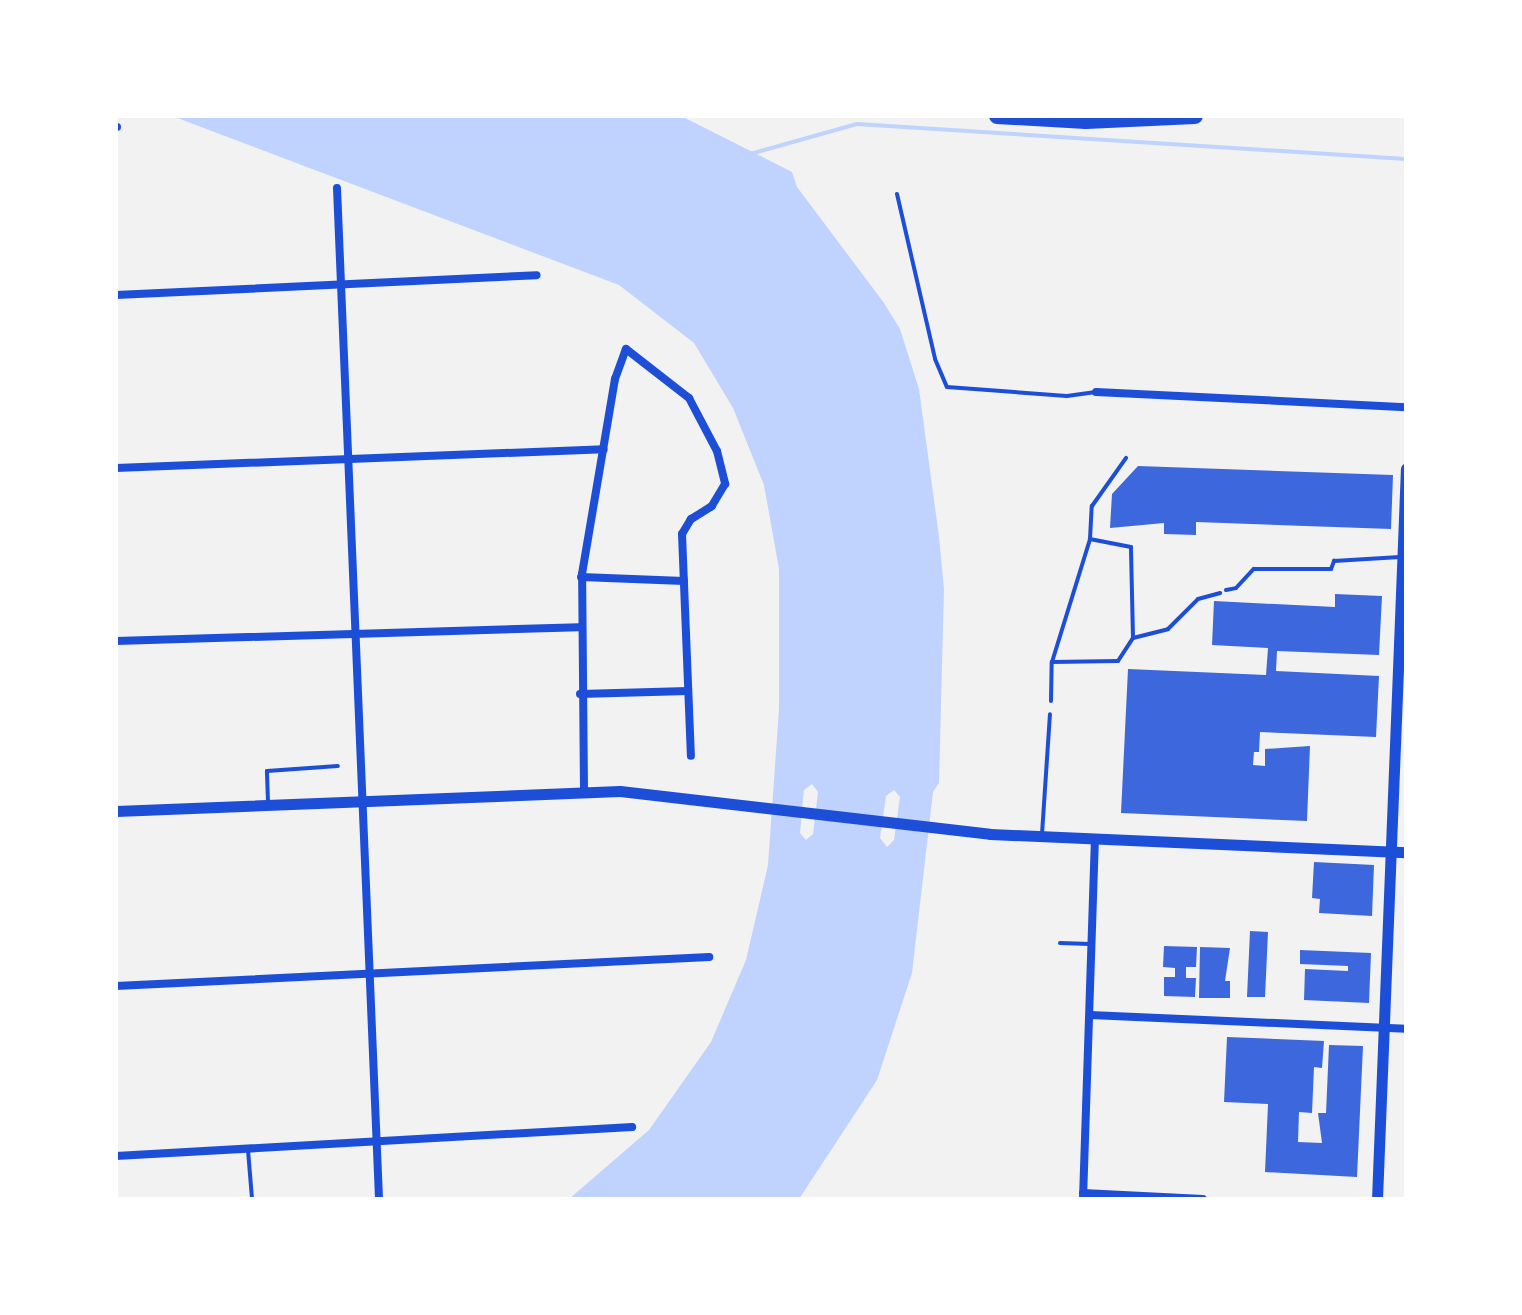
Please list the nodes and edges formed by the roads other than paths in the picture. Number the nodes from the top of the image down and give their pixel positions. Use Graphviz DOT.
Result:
graph roads {
  1 [pos="997,116"];
  2 [pos="1195,116"];
  3 [pos="337,188"];
  4 [pos="897,194"];
  5 [pos="537,275"];
  6 [pos="341,284"];
  7 [pos="116,295"];
  8 [pos="1096,392"];
  9 [pos="1406,407"];
  10 [pos="604,449"];
  11 [pos="348,457"];
  12 [pos="1126,458"];
  13 [pos="116,468"];
  14 [pos="1406,469"];
  15 [pos="1090,539"];
  16 [pos="1403,557"];
  17 [pos="581,577"];
  18 [pos="684,581"];
  19 [pos="1226,590"];
  20 [pos="1220,593"];
  21 [pos="579,627"];
  22 [pos="354,630"];
  23 [pos="1133,638"];
  24 [pos="116,641"];
  25 [pos="1052,662"];
  26 [pos="1402,670"];
  27 [pos="688,691"];
  28 [pos="580,694"];
  29 [pos="1051,701"];
  30 [pos="1050,714"];
  31 [pos="691,756"];
  32 [pos="338,766"];
  33 [pos="584,791"];
  34 [pos="361,801"];
  35 [pos="268,805"];
  36 [pos="116,811"];
  37 [pos="1042,836"];
  38 [pos="1095,838"];
  39 [pos="1392,852"];
  40 [pos="1406,852"];
  41 [pos="1060,943"];
  42 [pos="1092,944"];
  43 [pos="709,957"];
  44 [pos="368,974"];
  45 [pos="116,986"];
  46 [pos="1090,1015"];
  47 [pos="1385,1028"];
  48 [pos="1406,1029"];
  49 [pos="632,1127"];
  50 [pos="374,1139"];
  51 [pos="248,1147"];
  52 [pos="116,1156"];
  53 [pos="1083,1196"];
  54 [pos="252,1199"];
  55 [pos="379,1199"];
  56 [pos="1203,1199"];
  57 [pos="1377,1199"];
  1 -- 2 [label="highway"];
  3 -- 6 [label="street"];
  4 -- 8 [label="lane"];
  5 -- 6 [label="street"];
  6 -- 7 [label="street"];
  6 -- 11 [label="street"];
  8 -- 9 [label="street"];
  10 -- 11 [label="street"];
  10 -- 17 [label="street"];
  10 -- 18 [label="street"];
  11 -- 13 [label="street"];
  11 -- 22 [label="street"];
  12 -- 15 [label="lane"];
  14 -- 16 [label="street"];
  15 -- 23 [label="lane"];
  15 -- 25 [label="lane"];
  16 -- 19 [label="lane"];
  16 -- 26 [label="street"];
  17 -- 18 [label="street"];
  17 -- 21 [label="street"];
  18 -- 27 [label="street"];
  20 -- 23 [label="lane"];
  21 -- 22 [label="street"];
  21 -- 28 [label="street"];
  22 -- 24 [label="street"];
  22 -- 34 [label="street"];
  23 -- 25 [label="lane"];
  25 -- 29 [label="lane"];
  26 -- 39 [label="street"];
  27 -- 28 [label="street"];
  27 -- 31 [label="street"];
  28 -- 33 [label="street"];
  30 -- 37 [label="lane"];
  32 -- 35 [label="lane"];
  33 -- 34 [label="street"];
  33 -- 37 [label="street"];
  34 -- 35 [label="street"];
  34 -- 44 [label="street"];
  35 -- 36 [label="street"];
  37 -- 38 [label="street"];
  38 -- 39 [label="street"];
  38 -- 42 [label="street"];
  39 -- 40 [label="street"];
  39 -- 47 [label="street"];
  41 -- 42 [label="lane"];
  42 -- 46 [label="street"];
  43 -- 44 [label="street"];
  44 -- 45 [label="street"];
  44 -- 50 [label="street"];
  46 -- 47 [label="street"];
  46 -- 53 [label="street"];
  47 -- 48 [label="street"];
  47 -- 57 [label="street"];
  49 -- 50 [label="street"];
  50 -- 51 [label="street"];
  50 -- 55 [label="street"];
  51 -- 52 [label="street"];
  51 -- 54 [label="lane"];
  53 -- 56 [label="street"];
}
